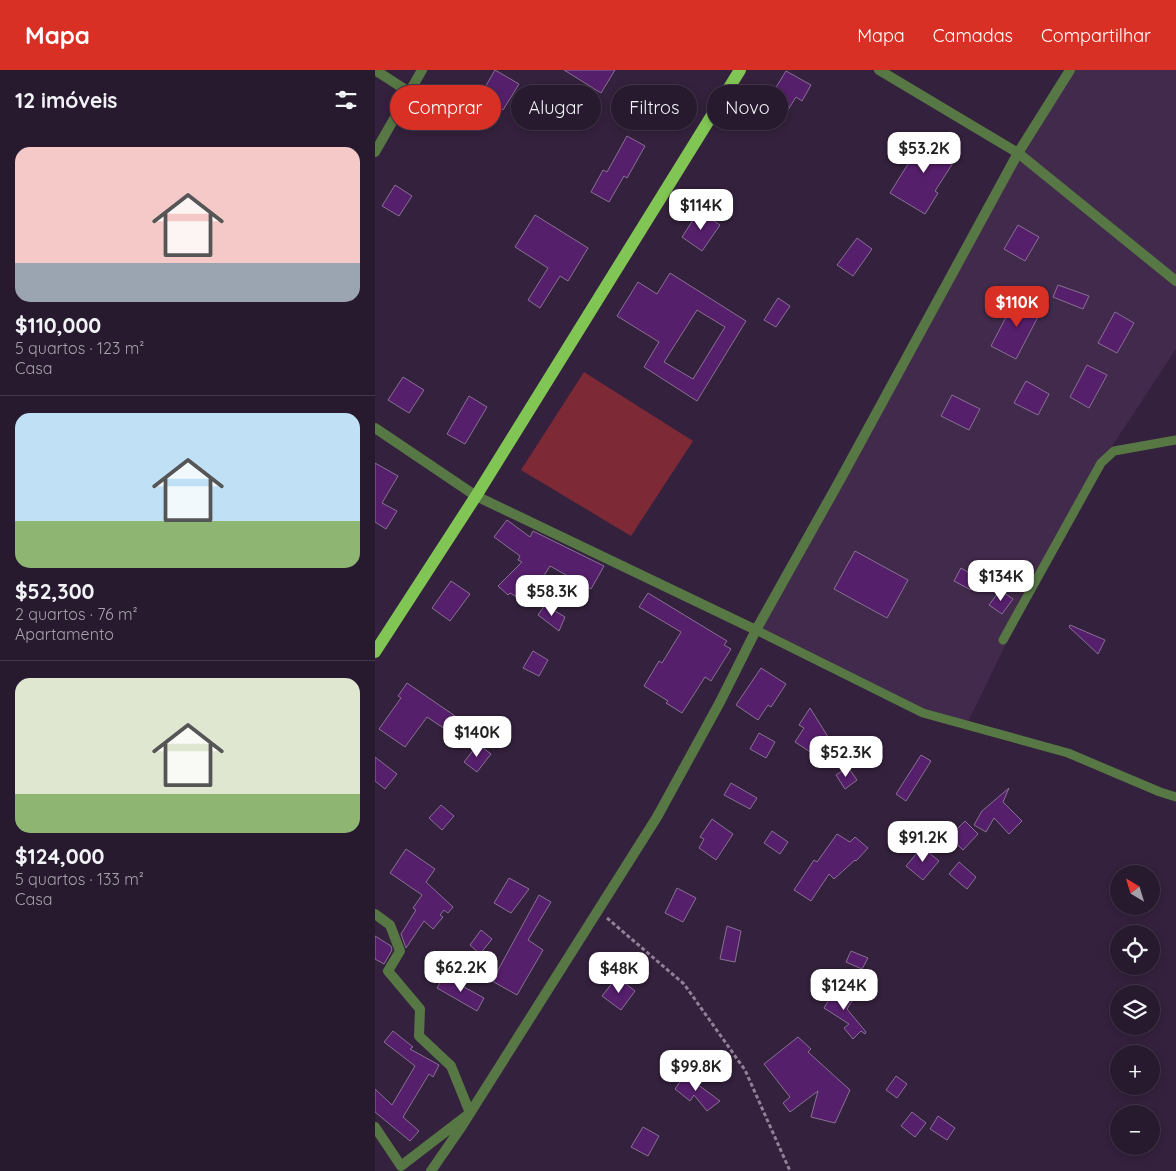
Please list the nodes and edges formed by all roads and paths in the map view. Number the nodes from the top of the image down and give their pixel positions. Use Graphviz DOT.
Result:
graph roads {
  1 [pos="375,70"];
  2 [pos="423,70"];
  3 [pos="741,70"];
  4 [pos="879,70"];
  5 [pos="1071,70"];
  6 [pos="398,85"];
  7 [pos="413,85"];
  8 [pos="390,126"];
  9 [pos="375,152"];
  10 [pos="1018,153"];
  11 [pos="1176,281"];
  12 [pos="375,428"];
  13 [pos="1176,440"];
  14 [pos="477,496"];
  15 [pos="756,630"];
  16 [pos="1003,640"];
  17 [pos="375,652"];
  18 [pos="1176,796"];
  19 [pos="597,910"];
  20 [pos="375,914"];
  21 [pos="470,1113"];
  22 [pos="375,1127"];
  23 [pos="431,1171"];
  24 [pos="790,1171"];
  1 -- 6 [label="street"];
  2 -- 7 [label="street"];
  3 -- 14 [label="main road"];
  4 -- 10 [label="street"];
  5 -- 10 [label="street"];
  8 -- 9 [label="street"];
  10 -- 11 [label="street"];
  10 -- 15 [label="street"];
  12 -- 14 [label="street"];
  13 -- 16 [label="lane"];
  14 -- 15 [label="street"];
  14 -- 17 [label="main road"];
  15 -- 18 [label="lane"];
  15 -- 19 [label="street"];
  19 -- 21 [label="street"];
  19 -- 24 [label="path"];
  20 -- 21 [label="street"];
  21 -- 22 [label="street"];
  21 -- 23 [label="street"];
}
